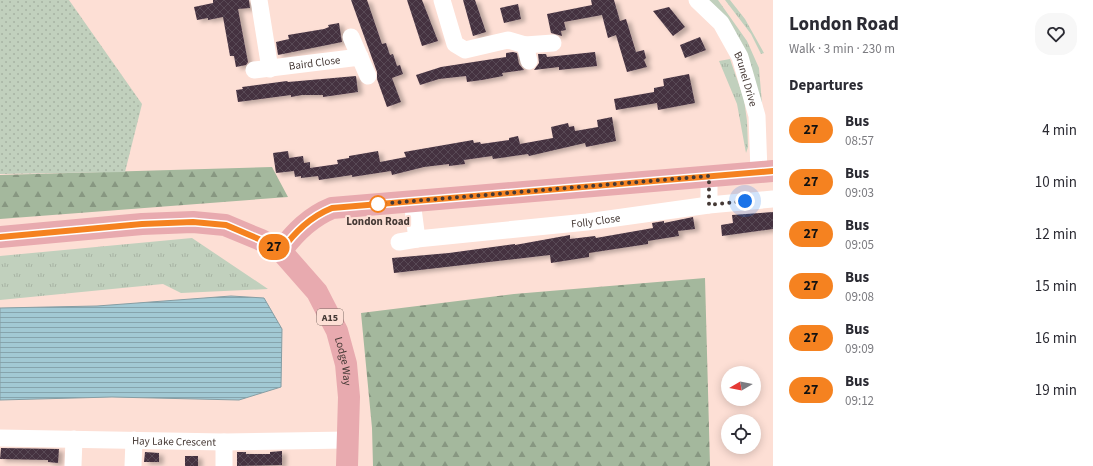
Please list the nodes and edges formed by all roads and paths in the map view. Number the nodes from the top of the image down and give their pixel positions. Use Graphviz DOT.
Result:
graph roads {
  1 [pos="259,0"];
  2 [pos="442,0"];
  3 [pos="697,0"];
  4 [pos="351,37"];
  5 [pos="553,43"];
  6 [pos="525,45"];
  7 [pos="360,57"];
  8 [pos="530,61"];
  9 [pos="368,76"];
  10 [pos="766,172"];
  11 [pos="709,176"];
  12 [pos="773,199"];
  13 [pos="412,201"];
  14 [pos="709,205"];
  15 [pos="0,237"];
  16 [pos="417,239"];
  17 [pos="399,242"];
  18 [pos="281,251"];
  19 [pos="0,438"];
  20 [pos="74,439"];
  21 [pos="134,440"];
  22 [pos="347,440"];
  23 [pos="224,442"];
  24 [pos="73,466"];
  25 [pos="133,466"];
  26 [pos="224,466"];
  27 [pos="347,466"];
  1 -- 7 [label="street, Baird Close"];
  2 -- 6 [label="street"];
  3 -- 10 [label="street, Brunel Drive"];
  4 -- 7 [label="street"];
  5 -- 6 [label="street"];
  6 -- 8 [label="street"];
  7 -- 9 [label="street"];
  10 -- 11 [label="main road"];
  11 -- 13 [label="main road"];
  11 -- 14 [label="street"];
  12 -- 14 [label="street, Folly Close"];
  13 -- 16 [label="street"];
  13 -- 18 [label="main road"];
  14 -- 16 [label="street, Folly Close"];
  15 -- 18 [label="main road, A15"];
  16 -- 17 [label="street, Folly Close"];
  18 -- 22 [label="main road, Lodge Way / A15"];
  19 -- 20 [label="street, Hay Lake Crescent"];
  20 -- 21 [label="street, Hay Lake Crescent"];
  20 -- 24 [label="street"];
  21 -- 23 [label="street, Hay Lake Crescent"];
  21 -- 25 [label="street"];
  22 -- 23 [label="street, Hay Lake Crescent"];
  22 -- 27 [label="main road, Lodge Way / A15"];
  23 -- 26 [label="street"];
}
